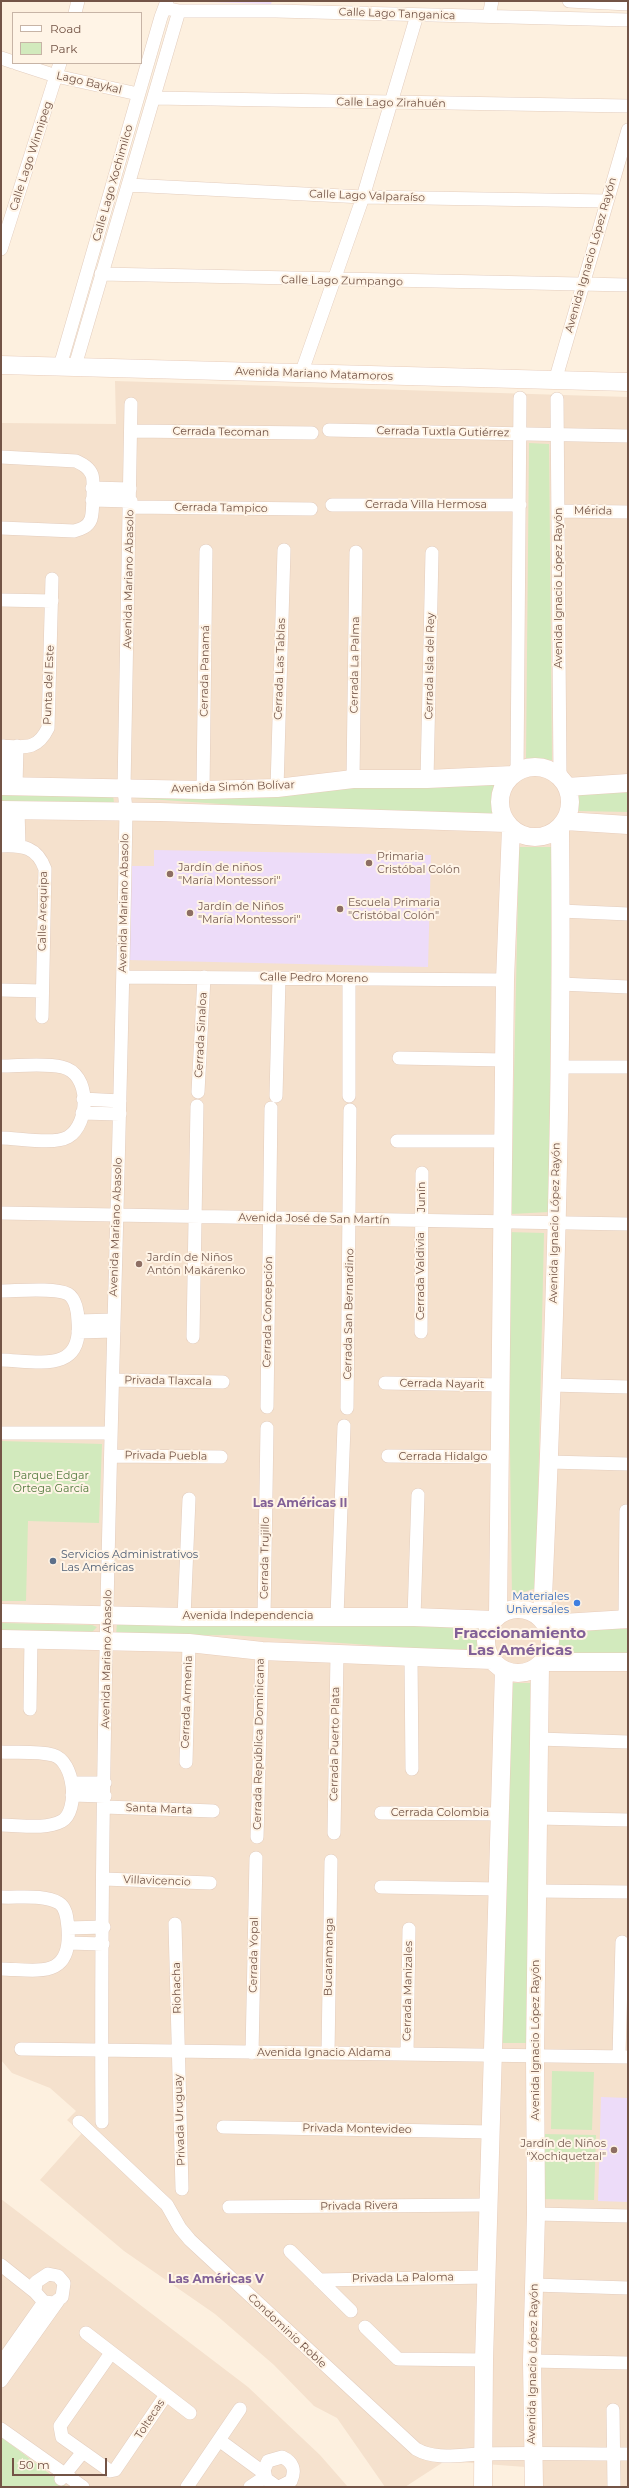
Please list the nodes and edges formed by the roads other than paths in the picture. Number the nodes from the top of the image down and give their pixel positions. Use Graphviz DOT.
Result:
graph roads {
  1 [pos="78,1"];
  2 [pos="492,1"];
  3 [pos="569,1"];
  4 [pos="628,4"];
  5 [pos="166,5"];
  6 [pos="278,6"];
  7 [pos="179,11"];
  8 [pos="75,12"];
  9 [pos="416,15"];
  10 [pos="489,16"];
  11 [pos="628,20"];
  12 [pos="1,58"];
  13 [pos="12,62"];
  14 [pos="19,64"];
  15 [pos="60,64"];
  16 [pos="56,76"];
  17 [pos="138,94"];
  18 [pos="154,98"];
  19 [pos="391,103"];
  20 [pos="628,106"];
  21 [pos="628,130"];
  22 [pos="128,185"];
  23 [pos="363,197"];
  24 [pos="607,201"];
  25 [pos="1,249"];
  26 [pos="101,274"];
  27 [pos="332,281"];
  28 [pos="583,284"];
  29 [pos="628,285"];
  30 [pos="1,365"];
  31 [pos="68,366"];
  32 [pos="302,374"];
  33 [pos="555,381"];
  34 [pos="628,382"];
  35 [pos="520,398"];
  36 [pos="557,399"];
  37 [pos="131,404"];
  38 [pos="329,430"];
  39 [pos="131,431"];
  40 [pos="312,433"];
  41 [pos="521,434"];
  42 [pos="558,435"];
  43 [pos="628,436"];
  44 [pos="1,457"];
  45 [pos="92,494"];
  46 [pos="131,499"];
  47 [pos="520,505"];
  48 [pos="332,506"];
  49 [pos="311,509"];
  50 [pos="558,511"];
  51 [pos="628,512"];
  52 [pos="1,528"];
  53 [pos="284,550"];
  54 [pos="206,552"];
  55 [pos="356,552"];
  56 [pos="432,553"];
  57 [pos="52,579"];
  58 [pos="1,600"];
  59 [pos="52,601"];
  60 [pos="7,746"];
  61 [pos="515,774"];
  62 [pos="353,779"];
  63 [pos="427,779"];
  64 [pos="564,782"];
  65 [pos="628,783"];
  66 [pos="7,786"];
  67 [pos="124,788"];
  68 [pos="277,788"];
  69 [pos="203,790"];
  70 [pos="8,810"];
  71 [pos="126,812"];
  72 [pos="562,824"];
  73 [pos="509,825"];
  74 [pos="628,825"];
  75 [pos="9,846"];
  76 [pos="561,911"];
  77 [pos="628,914"];
  78 [pos="123,977"];
  79 [pos="204,977"];
  80 [pos="279,978"];
  81 [pos="349,979"];
  82 [pos="505,980"];
  83 [pos="561,984"];
  84 [pos="628,987"];
  85 [pos="1,990"];
  86 [pos="42,991"];
  87 [pos="42,1017"];
  88 [pos="399,1058"];
  89 [pos="504,1060"];
  90 [pos="1,1066"];
  91 [pos="559,1067"];
  92 [pos="628,1067"];
  93 [pos="198,1092"];
  94 [pos="349,1096"];
  95 [pos="83,1099"];
  96 [pos="197,1106"];
  97 [pos="120,1107"];
  98 [pos="350,1110"];
  99 [pos="82,1113"];
  100 [pos="1,1138"];
  101 [pos="397,1141"];
  102 [pos="503,1141"];
  103 [pos="422,1173"];
  104 [pos="1,1213"];
  105 [pos="116,1215"];
  106 [pos="196,1216"];
  107 [pos="270,1218"];
  108 [pos="349,1219"];
  109 [pos="421,1220"];
  110 [pos="503,1222"];
  111 [pos="555,1223"];
  112 [pos="628,1224"];
  113 [pos="1,1291"];
  114 [pos="78,1326"];
  115 [pos="114,1326"];
  116 [pos="421,1332"];
  117 [pos="194,1337"];
  118 [pos="1,1360"];
  119 [pos="113,1380"];
  120 [pos="223,1382"];
  121 [pos="385,1383"];
  122 [pos="499,1384"];
  123 [pos="551,1385"];
  124 [pos="628,1387"];
  125 [pos="267,1406"];
  126 [pos="348,1408"];
  127 [pos="344,1426"];
  128 [pos="267,1428"];
  129 [pos="1,1433"];
  130 [pos="111,1433"];
  131 [pos="111,1456"];
  132 [pos="388,1456"];
  133 [pos="221,1457"];
  134 [pos="498,1457"];
  135 [pos="549,1462"];
  136 [pos="628,1464"];
  137 [pos="418,1495"];
  138 [pos="189,1499"];
  139 [pos="626,1511"];
  140 [pos="1,1613"];
  141 [pos="107,1615"];
  142 [pos="337,1616"];
  143 [pos="184,1617"];
  144 [pos="264,1617"];
  145 [pos="414,1617"];
  146 [pos="496,1618"];
  147 [pos="626,1619"];
  148 [pos="544,1622"];
  149 [pos="1,1639"];
  150 [pos="31,1639"];
  151 [pos="107,1641"];
  152 [pos="189,1643"];
  153 [pos="262,1651"];
  154 [pos="337,1655"];
  155 [pos="411,1658"];
  156 [pos="628,1662"];
  157 [pos="541,1663"];
  158 [pos="498,1665"];
  159 [pos="30,1709"];
  160 [pos="539,1739"];
  161 [pos="628,1742"];
  162 [pos="1,1752"];
  163 [pos="186,1762"];
  164 [pos="412,1769"];
  165 [pos="105,1782"];
  166 [pos="72,1789"];
  167 [pos="105,1801"];
  168 [pos="213,1811"];
  169 [pos="381,1813"];
  170 [pos="500,1814"];
  171 [pos="538,1818"];
  172 [pos="628,1820"];
  173 [pos="1,1825"];
  174 [pos="334,1833"];
  175 [pos="257,1837"];
  176 [pos="256,1858"];
  177 [pos="331,1860"];
  178 [pos="104,1879"];
  179 [pos="210,1883"];
  180 [pos="381,1887"];
  181 [pos="498,1889"];
  182 [pos="537,1891"];
  183 [pos="628,1892"];
  184 [pos="1,1897"];
  185 [pos="175,1924"];
  186 [pos="104,1927"];
  187 [pos="68,1928"];
  188 [pos="409,1930"];
  189 [pos="622,1942"];
  190 [pos="68,1943"];
  191 [pos="103,1944"];
  192 [pos="1,1969"];
  193 [pos="21,2049"];
  194 [pos="102,2050"];
  195 [pos="178,2051"];
  196 [pos="252,2052"];
  197 [pos="328,2053"];
  198 [pos="407,2053"];
  199 [pos="494,2054"];
  200 [pos="535,2054"];
  201 [pos="624,2057"];
  202 [pos="79,2122"];
  203 [pos="102,2122"];
  204 [pos="223,2127"];
  205 [pos="491,2132"];
  206 [pos="182,2189"];
  207 [pos="489,2205"];
  208 [pos="229,2208"];
  209 [pos="536,2214"];
  210 [pos="628,2216"];
  211 [pos="290,2251"];
  212 [pos="1,2265"];
  213 [pos="487,2277"];
  214 [pos="319,2280"];
  215 [pos="534,2285"];
  216 [pos="628,2288"];
  217 [pos="35,2292"];
  218 [pos="58,2301"];
  219 [pos="44,2302"];
  220 [pos="351,2311"];
  221 [pos="365,2327"];
  222 [pos="86,2333"];
  223 [pos="111,2353"];
  224 [pos="477,2360"];
  225 [pos="532,2361"];
  226 [pos="1,2363"];
  227 [pos="628,2363"];
  228 [pos="1,2380"];
  229 [pos="166,2394"];
  230 [pos="240,2409"];
  231 [pos="613,2410"];
  232 [pos="190,2413"];
  233 [pos="1,2429"];
  234 [pos="1,2440"];
  235 [pos="219,2440"];
  236 [pos="82,2452"];
  237 [pos="483,2454"];
  238 [pos="532,2454"];
  239 [pos="614,2454"];
  240 [pos="628,2454"];
  241 [pos="65,2480"];
  242 [pos="270,2482"];
  243 [pos="83,2487"];
  244 [pos="187,2487"];
  245 [pos="250,2487"];
  246 [pos="483,2487"];
  247 [pos="534,2487"];
  248 [pos="614,2487"];
  1 -- 8 [label="street"];
  2 -- 10 [label="street"];
  3 -- 4 [label="street"];
  5 -- 7 [label="street, Calle Lago Tanganica"];
  5 -- 17 [label="street, Calle Lago Xochimilco"];
  6 -- 7 [label="street, Calle Lago Tanganica"];
  6 -- 9 [label="street, Calle Lago Tanganica"];
  7 -- 18 [label="street, Calle Lago Xochimilco"];
  9 -- 10 [label="street, Calle Lago Tanganica"];
  9 -- 19 [label="street"];
  10 -- 11 [label="street, Calle Lago Tanganica"];
  12 -- 13 [label="street"];
  14 -- 16 [label="street, Lago Baykal"];
  15 -- 16 [label="street, Calle Lago Winnipeg"];
  16 -- 17 [label="street, Lago Baykal"];
  16 -- 25 [label="street, Calle Lago Winnipeg"];
  17 -- 31 [label="street, Calle Lago Xochimilco"];
  18 -- 19 [label="street, Calle Lago Zirahuén"];
  18 -- 22 [label="street, Calle Lago Xochimilco"];
  19 -- 20 [label="street, Calle Lago Zirahuén"];
  19 -- 23 [label="street"];
  21 -- 24 [label="street, Avenida Ignacio López Rayón"];
  22 -- 23 [label="street, Calle Lago Valparaíso"];
  22 -- 26 [label="street, Calle Lago Xochimilco"];
  23 -- 24 [label="street, Calle Lago Valparaíso"];
  23 -- 27 [label="street"];
  24 -- 28 [label="street, Avenida Ignacio López Rayón"];
  26 -- 27 [label="street, Calle Lago Zumpango"];
  26 -- 31 [label="street, Calle Lago Xochimilco"];
  27 -- 28 [label="street, Calle Lago Zumpango"];
  27 -- 32 [label="street"];
  28 -- 29 [label="street, Calle Lago Zumpango"];
  28 -- 33 [label="street, Avenida Ignacio López Rayón"];
  30 -- 31 [label="street, Avenida Mariano Matamoros"];
  31 -- 32 [label="street, Avenida Mariano Matamoros"];
  32 -- 33 [label="street, Avenida Mariano Matamoros"];
  33 -- 34 [label="street, Avenida Mariano Matamoros"];
  35 -- 41 [label="street"];
  36 -- 42 [label="street, Avenida Ignacio López Rayón"];
  37 -- 39 [label="street, Avenida Mariano Abasolo"];
  38 -- 41 [label="street, Cerrada Tuxtla Gutiérrez"];
  39 -- 40 [label="street, Cerrada Tecoman"];
  39 -- 46 [label="street, Avenida Mariano Abasolo"];
  41 -- 42 [label="street, Cerrada Tuxtla Gutiérrez"];
  41 -- 47 [label="street"];
  42 -- 43 [label="street, Cerrada Tuxtla Gutiérrez"];
  42 -- 50 [label="street, Avenida Ignacio López Rayón"];
  44 -- 45 [label="street"];
  45 -- 46 [label="street, Cerrada Tampico"];
  45 -- 52 [label="street"];
  46 -- 49 [label="street, Cerrada Tampico"];
  46 -- 67 [label="street, Avenida Mariano Abasolo"];
  47 -- 48 [label="street, Cerrada Villa Hermosa"];
  47 -- 61 [label="street"];
  50 -- 51 [label="street, Mérida"];
  50 -- 64 [label="street, Avenida Ignacio López Rayón"];
  53 -- 68 [label="street, Cerrada Las Tablas"];
  54 -- 69 [label="street, Cerrada Panamá"];
  55 -- 62 [label="street, Cerrada La Palma"];
  56 -- 63 [label="street, Cerrada Isla del Rey"];
  57 -- 59 [label="street, Punta del Este"];
  58 -- 59 [label="street"];
  59 -- 60 [label="street, Punta del Este"];
  60 -- 66 [label="street, Punta del Este"];
  61 -- 63 [label="street, Avenida Simón Bolívar"];
  61 -- 64 [label="street"];
  61 -- 73 [label="street"];
  62 -- 63 [label="street, Avenida Simón Bolívar"];
  62 -- 68 [label="street, Avenida Simón Bolívar"];
  64 -- 65 [label="street"];
  64 -- 72 [label="street"];
  66 -- 67 [label="street, Avenida Simón Bolívar"];
  67 -- 69 [label="street, Avenida Simón Bolívar"];
  67 -- 71 [label="street, Avenida Mariano Abasolo"];
  68 -- 69 [label="street, Avenida Simón Bolívar"];
  70 -- 71 [label="street"];
  70 -- 75 [label="street, Calle Arequipa"];
  71 -- 73 [label="street"];
  71 -- 78 [label="street, Avenida Mariano Abasolo"];
  72 -- 73 [label="street"];
  72 -- 74 [label="street"];
  72 -- 76 [label="street, Avenida Ignacio López Rayón"];
  73 -- 82 [label="street"];
  75 -- 86 [label="street, Calle Arequipa"];
  76 -- 77 [label="street"];
  76 -- 83 [label="street, Avenida Ignacio López Rayón"];
  78 -- 79 [label="street, Calle Pedro Moreno"];
  78 -- 97 [label="street, Avenida Mariano Abasolo"];
  79 -- 80 [label="street, Calle Pedro Moreno"];
  79 -- 93 [label="street, Cerrada Sinaloa"];
  80 -- 81 [label="street, Calle Pedro Moreno"];
  80 -- 107 [label="street, Cerrada Concepción"];
  81 -- 82 [label="street, Calle Pedro Moreno"];
  81 -- 94 [label="street"];
  82 -- 89 [label="street"];
  83 -- 84 [label="street"];
  83 -- 91 [label="street, Avenida Ignacio López Rayón"];
  85 -- 86 [label="street"];
  86 -- 87 [label="street, Calle Arequipa"];
  88 -- 89 [label="street"];
  89 -- 102 [label="street"];
  90 -- 95 [label="street"];
  91 -- 92 [label="street"];
  91 -- 111 [label="street, Avenida Ignacio López Rayón"];
  95 -- 97 [label="street"];
  95 -- 99 [label="street"];
  96 -- 106 [label="street"];
  97 -- 99 [label="street"];
  97 -- 105 [label="street, Avenida Mariano Abasolo"];
  98 -- 108 [label="street, Cerrada San Bernardino"];
  99 -- 100 [label="street"];
  101 -- 102 [label="street"];
  102 -- 110 [label="street"];
  103 -- 109 [label="street, Junín"];
  104 -- 105 [label="street, Avenida José de San Martín"];
  105 -- 106 [label="street, Avenida José de San Martín"];
  105 -- 115 [label="street, Avenida Mariano Abasolo"];
  106 -- 107 [label="street, Avenida José de San Martín"];
  106 -- 117 [label="street"];
  107 -- 108 [label="street, Avenida José de San Martín"];
  107 -- 125 [label="street, Cerrada Concepción"];
  108 -- 109 [label="street, Avenida José de San Martín"];
  108 -- 126 [label="street, Cerrada San Bernardino"];
  109 -- 110 [label="street, Avenida José de San Martín"];
  109 -- 116 [label="street, Cerrada Valdivia"];
  110 -- 111 [label="street, Avenida José de San Martín"];
  110 -- 122 [label="street"];
  111 -- 112 [label="street, Avenida José de San Martín"];
  111 -- 123 [label="street, Avenida Ignacio López Rayón"];
  113 -- 114 [label="street"];
  114 -- 115 [label="street"];
  114 -- 118 [label="street"];
  115 -- 119 [label="street, Avenida Mariano Abasolo"];
  119 -- 120 [label="street, Privada Tlaxcala"];
  119 -- 130 [label="street, Avenida Mariano Abasolo"];
  121 -- 122 [label="street, Cerrada Nayarit"];
  122 -- 134 [label="street"];
  123 -- 124 [label="street"];
  123 -- 135 [label="street, Avenida Ignacio López Rayón"];
  127 -- 142 [label="street"];
  128 -- 144 [label="street, Cerrada Trujillo"];
  129 -- 130 [label="street"];
  130 -- 131 [label="street, Avenida Mariano Abasolo"];
  131 -- 133 [label="street, Privada Puebla"];
  131 -- 141 [label="street, Avenida Mariano Abasolo"];
  132 -- 134 [label="street, Cerrada Hidalgo"];
  134 -- 146 [label="street"];
  135 -- 136 [label="street"];
  135 -- 148 [label="street, Avenida Ignacio López Rayón"];
  137 -- 145 [label="street"];
  138 -- 143 [label="street"];
  139 -- 147 [label="street"];
  140 -- 141 [label="street, Avenida Independencia"];
  141 -- 143 [label="street, Avenida Independencia"];
  141 -- 151 [label="street, Avenida Mariano Abasolo"];
  142 -- 144 [label="street, Avenida Independencia"];
  142 -- 145 [label="street, Avenida Independencia"];
  143 -- 144 [label="street, Avenida Independencia"];
  145 -- 146 [label="street, Avenida Independencia"];
  146 -- 148 [label="street"];
  146 -- 158 [label="street"];
  147 -- 148 [label="street"];
  148 -- 157 [label="street"];
  149 -- 150 [label="street"];
  150 -- 151 [label="street"];
  150 -- 159 [label="street"];
  151 -- 152 [label="street"];
  151 -- 165 [label="street, Avenida Mariano Abasolo"];
  152 -- 153 [label="street"];
  152 -- 163 [label="street, Cerrada Armenia"];
  153 -- 154 [label="street"];
  153 -- 175 [label="street, Cerrada República Dominicana"];
  154 -- 155 [label="street"];
  154 -- 174 [label="street, Cerrada Puerto Plata"];
  155 -- 158 [label="street"];
  155 -- 164 [label="street"];
  156 -- 157 [label="street"];
  157 -- 158 [label="street"];
  157 -- 160 [label="street, Avenida Ignacio López Rayón"];
  158 -- 170 [label="street"];
  160 -- 161 [label="street"];
  160 -- 171 [label="street, Avenida Ignacio López Rayón"];
  162 -- 166 [label="street"];
  165 -- 166 [label="street"];
  165 -- 167 [label="street, Avenida Mariano Abasolo"];
  166 -- 167 [label="street, Santa Marta"];
  166 -- 173 [label="street"];
  167 -- 168 [label="street, Santa Marta"];
  167 -- 178 [label="street, Avenida Mariano Abasolo"];
  169 -- 170 [label="street, Cerrada Colombia"];
  170 -- 181 [label="street"];
  171 -- 172 [label="street"];
  171 -- 182 [label="street, Avenida Ignacio López Rayón"];
  176 -- 196 [label="street, Cerrada Yopal"];
  177 -- 197 [label="street, Bucaramanga"];
  178 -- 179 [label="street, Villavicencio"];
  178 -- 186 [label="street, Avenida Mariano Abasolo"];
  180 -- 181 [label="street"];
  181 -- 199 [label="street"];
  182 -- 183 [label="street"];
  182 -- 200 [label="street, Avenida Ignacio López Rayón"];
  184 -- 187 [label="street"];
  185 -- 195 [label="street, Riohacha"];
  186 -- 187 [label="street"];
  186 -- 191 [label="street, Avenida Mariano Abasolo"];
  187 -- 190 [label="street"];
  188 -- 198 [label="street, Cerrada Manizales"];
  189 -- 201 [label="street"];
  190 -- 191 [label="street"];
  190 -- 192 [label="street"];
  191 -- 194 [label="street, Avenida Mariano Abasolo"];
  193 -- 194 [label="street, Avenida Ignacio Aldama"];
  194 -- 195 [label="street, Avenida Ignacio Aldama"];
  194 -- 203 [label="street, Avenida Mariano Abasolo"];
  195 -- 196 [label="street, Avenida Ignacio Aldama"];
  195 -- 206 [label="street, Privada Uruguay"];
  196 -- 197 [label="street, Avenida Ignacio Aldama"];
  197 -- 198 [label="street, Avenida Ignacio Aldama"];
  198 -- 199 [label="street, Avenida Ignacio Aldama"];
  199 -- 200 [label="street, Avenida Ignacio Aldama"];
  199 -- 205 [label="street"];
  200 -- 201 [label="street, Avenida Ignacio Aldama"];
  200 -- 209 [label="street, Avenida Ignacio López Rayón"];
  202 -- 237 [label="street, Condominio Roble"];
  204 -- 205 [label="street, Privada Montevideo"];
  205 -- 207 [label="street"];
  207 -- 208 [label="street, Privada Rivera"];
  207 -- 213 [label="street"];
  209 -- 210 [label="street"];
  209 -- 215 [label="street, Avenida Ignacio López Rayón"];
  211 -- 214 [label="street"];
  212 -- 217 [label="street"];
  213 -- 214 [label="street, Privada La Paloma"];
  213 -- 224 [label="street"];
  214 -- 220 [label="street"];
  215 -- 216 [label="street"];
  215 -- 225 [label="street, Avenida Ignacio López Rayón"];
  217 -- 218 [label="street"];
  217 -- 219 [label="street"];
  218 -- 219 [label="street"];
  218 -- 228 [label="street"];
  219 -- 226 [label="street"];
  221 -- 224 [label="street"];
  222 -- 223 [label="street, Toltecas"];
  223 -- 229 [label="street, Toltecas"];
  223 -- 236 [label="street, Toltecas"];
  224 -- 237 [label="street"];
  225 -- 227 [label="street"];
  225 -- 238 [label="street, Avenida Ignacio López Rayón"];
  229 -- 232 [label="street, Toltecas"];
  229 -- 236 [label="street, Toltecas"];
  230 -- 235 [label="street"];
  231 -- 239 [label="street"];
  233 -- 241 [label="street"];
  234 -- 241 [label="street"];
  235 -- 242 [label="street"];
  235 -- 244 [label="street"];
  236 -- 241 [label="street"];
  237 -- 238 [label="street"];
  237 -- 246 [label="street"];
  238 -- 239 [label="street"];
  238 -- 247 [label="street, Avenida Ignacio López Rayón"];
  239 -- 240 [label="street"];
  239 -- 248 [label="street"];
  241 -- 243 [label="street"];
  242 -- 245 [label="street"];
}
